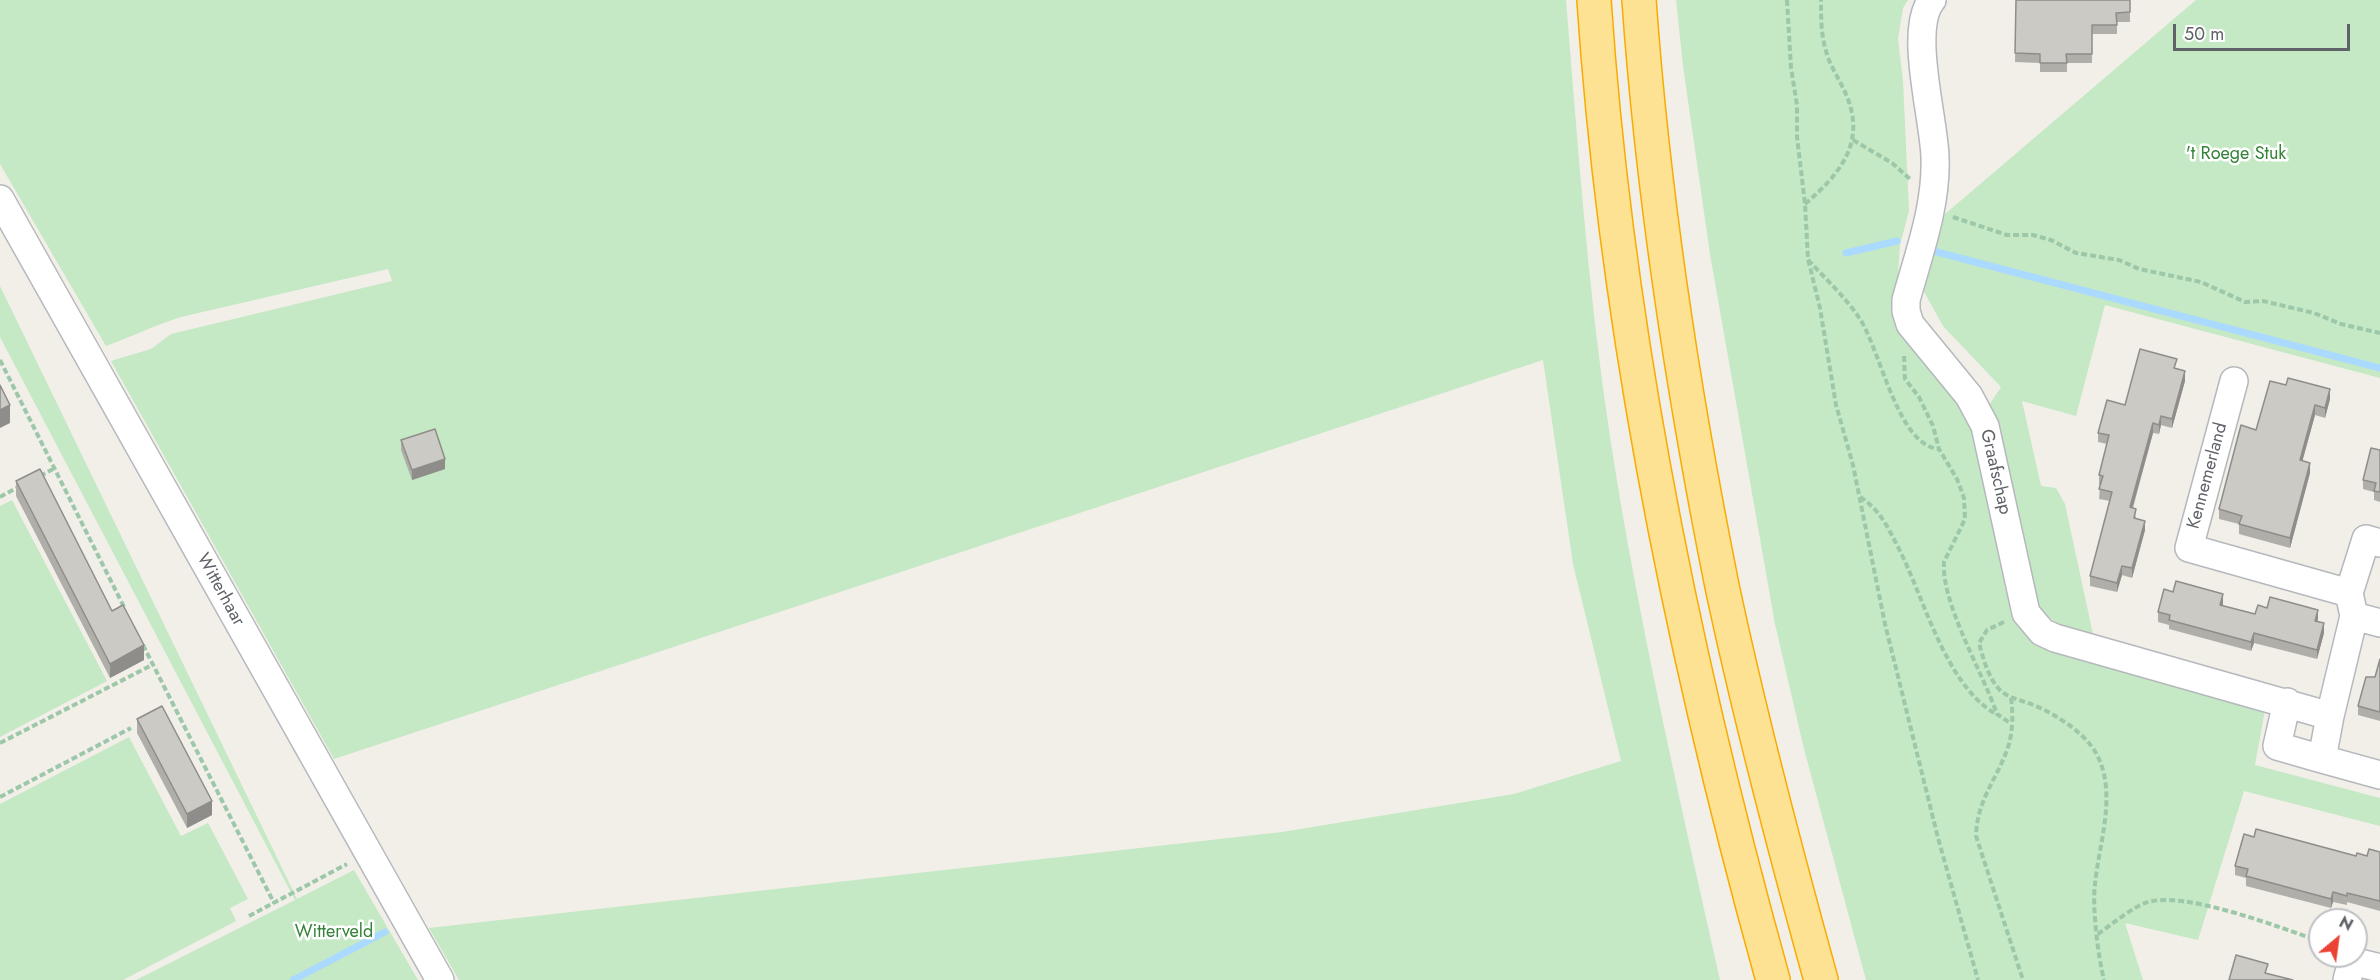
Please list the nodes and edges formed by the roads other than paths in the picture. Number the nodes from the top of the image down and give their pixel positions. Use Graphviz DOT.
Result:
graph roads {
  1 [pos="1594,0"];
  2 [pos="1639,0"];
  3 [pos="1932,0"];
  4 [pos="0,200"];
  5 [pos="2234,381"];
  6 [pos="2380,543"];
  7 [pos="2352,605"];
  8 [pos="2380,623"];
  9 [pos="2287,702"];
  10 [pos="2330,716"];
  11 [pos="2322,759"];
  12 [pos="2380,775"];
  13 [pos="2380,968"];
  14 [pos="1769,972"];
  15 [pos="440,980"];
  16 [pos="1821,980"];
  17 [pos="2347,980"];
  1 -- 14 [label="highway"];
  2 -- 16 [label="highway"];
  3 -- 9 [label="street, Graafschap"];
  4 -- 15 [label="street, Witterhaar"];
  5 -- 7 [label="street, Kennemerland"];
  6 -- 7 [label="street"];
  7 -- 8 [label="street, Kennemerland"];
  7 -- 10 [label="street"];
  9 -- 10 [label="street"];
  9 -- 11 [label="street"];
  10 -- 11 [label="street"];
  11 -- 12 [label="street"];
  13 -- 17 [label="street"];
}
